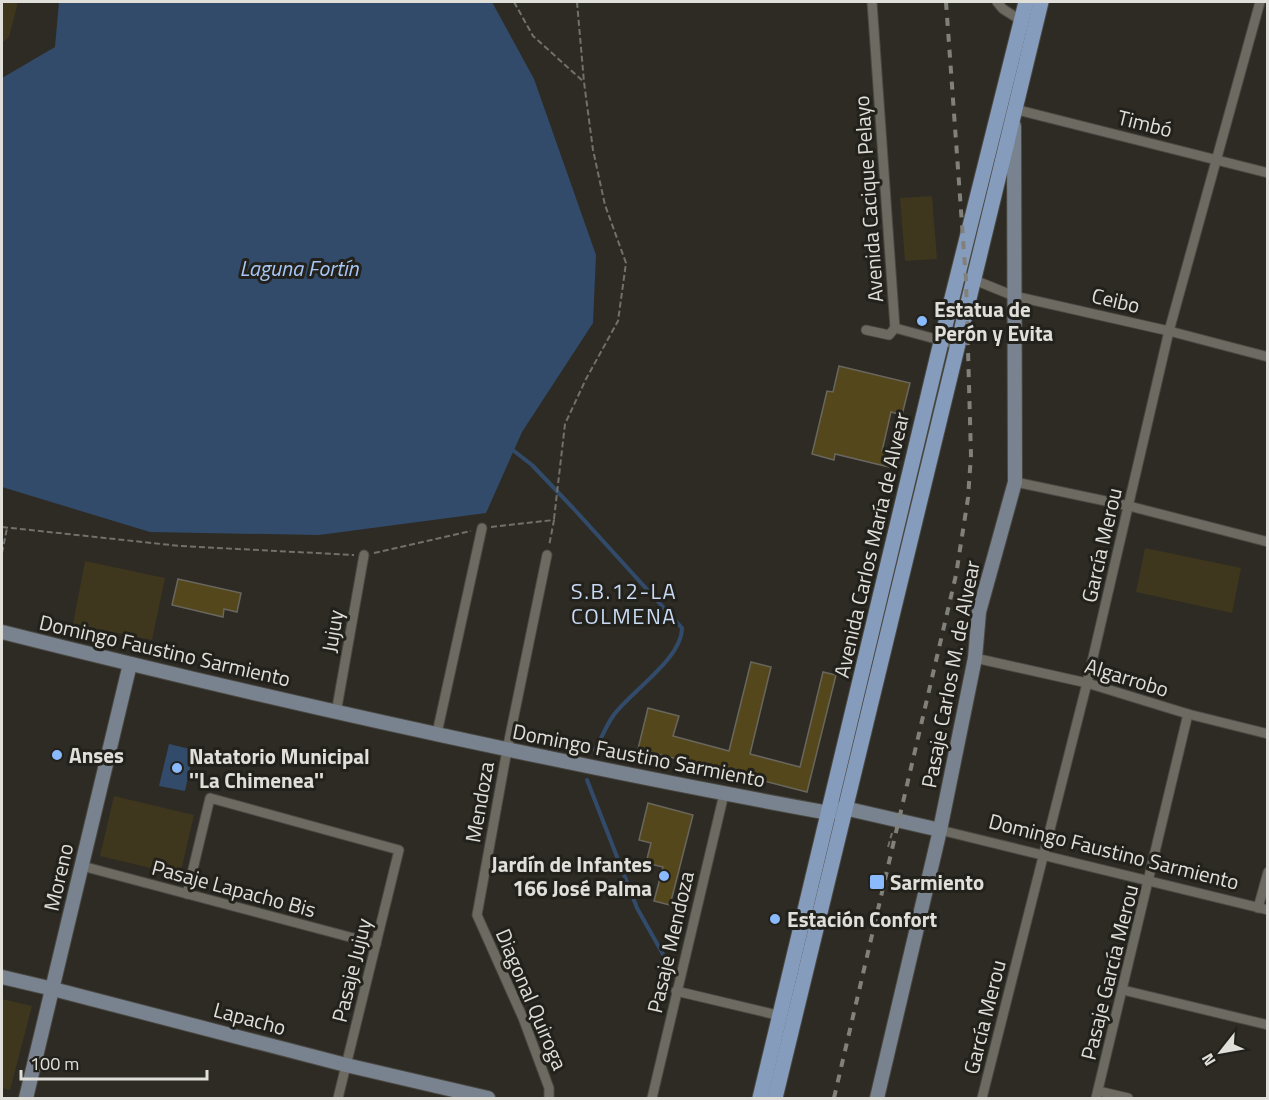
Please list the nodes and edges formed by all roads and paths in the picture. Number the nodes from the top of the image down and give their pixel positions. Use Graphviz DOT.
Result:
graph roads {
  1 [pos="514,2"];
  2 [pos="578,2"];
  3 [pos="872,2"];
  4 [pos="997,2"];
  5 [pos="1026,2"];
  6 [pos="1041,2"];
  7 [pos="1260,2"];
  8 [pos="1022,21"];
  9 [pos="584,82"];
  10 [pos="1007,107"];
  11 [pos="1216,160"];
  12 [pos="1268,173"];
  13 [pos="974,279"];
  14 [pos="957,280"];
  15 [pos="1014,296"];
  16 [pos="895,328"];
  17 [pos="866,330"];
  18 [pos="1169,331"];
  19 [pos="941,342"];
  20 [pos="958,345"];
  21 [pos="1268,357"];
  22 [pos="1015,482"];
  23 [pos="1129,506"];
  24 [pos="554,520"];
  25 [pos="2,527"];
  26 [pos="7,528"];
  27 [pos="482,528"];
  28 [pos="1268,542"];
  29 [pos="2,553"];
  30 [pos="364,555"];
  31 [pos="547,555"];
  32 [pos="2,632"];
  33 [pos="975,658"];
  34 [pos="130,664"];
  35 [pos="1088,683"];
  36 [pos="336,712"];
  37 [pos="1188,714"];
  38 [pos="437,733"];
  39 [pos="1268,734"];
  40 [pos="507,750"];
  41 [pos="724,794"];
  42 [pos="844,808"];
  43 [pos="829,813"];
  44 [pos="940,830"];
  45 [pos="1043,854"];
  46 [pos="82,866"];
  47 [pos="1268,872"];
  48 [pos="1150,881"];
  49 [pos="187,894"];
  50 [pos="1263,909"];
  51 [pos="477,915"];
  52 [pos="376,944"];
  53 [pos="2,977"];
  54 [pos="53,989"];
  55 [pos="1123,990"];
  56 [pos="676,991"];
  57 [pos="780,1016"];
  58 [pos="1268,1025"];
  59 [pos="346,1065"];
  60 [pos="1097,1095"];
  61 [pos="26,1098"];
  62 [pos="338,1098"];
  63 [pos="488,1098"];
  64 [pos="549,1098"];
  65 [pos="652,1098"];
  66 [pos="760,1098"];
  67 [pos="774,1098"];
  68 [pos="877,1098"];
  69 [pos="982,1098"];
  70 [pos="1128,1098"];
  1 -- 9 [label="path"];
  2 -- 9 [label="path"];
  3 -- 16 [label="street, Avenida Cacique Pelayo"];
  4 -- 8 [label="street"];
  5 -- 8 [label="main road, Avenida Carlos María de Alvear"];
  6 -- 10 [label="main road, Avenida Carlos María de Alvear"];
  7 -- 11 [label="street, García Merou"];
  8 -- 10 [label="main road, Avenida Carlos María de Alvear"];
  9 -- 24 [label="path"];
  10 -- 11 [label="street, Timbó"];
  10 -- 13 [label="main road, Avenida Carlos María de Alvear"];
  10 -- 14 [label="main road, Avenida Carlos María de Alvear"];
  10 -- 15 [label="street, Pasaje Carlos M. de Alvear"];
  11 -- 12 [label="street, Timbó"];
  11 -- 18 [label="street, García Merou"];
  13 -- 14 [label="street, Ceibo"];
  13 -- 15 [label="street, Ceibo"];
  13 -- 20 [label="main road, Avenida Carlos María de Alvear"];
  14 -- 19 [label="main road, Avenida Carlos María de Alvear"];
  15 -- 18 [label="street, Ceibo"];
  15 -- 22 [label="street, Pasaje Carlos M. de Alvear"];
  16 -- 17 [label="street"];
  16 -- 19 [label="street, Avenida Cacique Pelayo"];
  18 -- 21 [label="street, Ceibo"];
  18 -- 23 [label="street, García Merou"];
  19 -- 20 [label="street, Avenida Cacique Pelayo"];
  19 -- 43 [label="main road, Avenida Carlos María de Alvear"];
  20 -- 42 [label="main road, Avenida Carlos María de Alvear"];
  22 -- 23 [label="street"];
  22 -- 33 [label="street, Pasaje Carlos M. de Alvear"];
  23 -- 28 [label="street"];
  23 -- 35 [label="street, García Merou"];
  24 -- 27 [label="path"];
  24 -- 31 [label="path"];
  25 -- 26 [label="path"];
  26 -- 29 [label="path"];
  26 -- 30 [label="path"];
  27 -- 30 [label="path"];
  27 -- 38 [label="street"];
  30 -- 36 [label="street, Jujuy"];
  31 -- 40 [label="street, Mendoza"];
  32 -- 34 [label="street, Domingo Faustino Sarmiento"];
  33 -- 35 [label="street, Algarrobo"];
  33 -- 44 [label="street, Pasaje Carlos M. de Alvear"];
  34 -- 36 [label="street, Domingo Faustino Sarmiento"];
  34 -- 46 [label="street, Moreno"];
  35 -- 37 [label="street, Algarrobo"];
  35 -- 45 [label="street, García Merou"];
  36 -- 38 [label="street, Domingo Faustino Sarmiento"];
  37 -- 39 [label="street, Algarrobo"];
  37 -- 48 [label="street, Pasaje García Merou"];
  38 -- 40 [label="street, Domingo Faustino Sarmiento"];
  40 -- 41 [label="street, Domingo Faustino Sarmiento"];
  40 -- 51 [label="street, Mendoza"];
  41 -- 43 [label="street, Domingo Faustino Sarmiento"];
  41 -- 56 [label="street, Pasaje Mendoza"];
  42 -- 43 [label="street, Domingo Faustino Sarmiento"];
  42 -- 44 [label="street, Domingo Faustino Sarmiento"];
  42 -- 67 [label="main road, Avenida Carlos María de Alvear"];
  43 -- 57 [label="main road, Avenida Carlos María de Alvear"];
  44 -- 45 [label="street, Domingo Faustino Sarmiento"];
  44 -- 68 [label="street, Pasaje Carlos M. de Alvear"];
  45 -- 48 [label="street, Domingo Faustino Sarmiento"];
  45 -- 69 [label="street, García Merou"];
  46 -- 49 [label="street, Pasaje Lapacho Bis"];
  46 -- 54 [label="street, Moreno"];
  47 -- 50 [label="street"];
  48 -- 50 [label="street, Domingo Faustino Sarmiento"];
  48 -- 55 [label="street, Pasaje García Merou"];
  49 -- 52 [label="street, Pasaje Lapacho Bis"];
  49 -- 52 [label="street, Pasaje Jujuy"];
  51 -- 64 [label="street, Diagonal Quiroga"];
  52 -- 59 [label="street, Pasaje Jujuy"];
  53 -- 54 [label="street, Lapacho"];
  54 -- 59 [label="street, Lapacho"];
  54 -- 61 [label="street, Moreno"];
  55 -- 58 [label="street"];
  55 -- 60 [label="street, Pasaje García Merou"];
  56 -- 57 [label="street"];
  56 -- 65 [label="street, Pasaje Mendoza"];
  57 -- 66 [label="main road, Avenida Carlos María de Alvear"];
  59 -- 62 [label="street, Pasaje Jujuy"];
  59 -- 63 [label="street, Lapacho"];
  60 -- 70 [label="street"];
}
